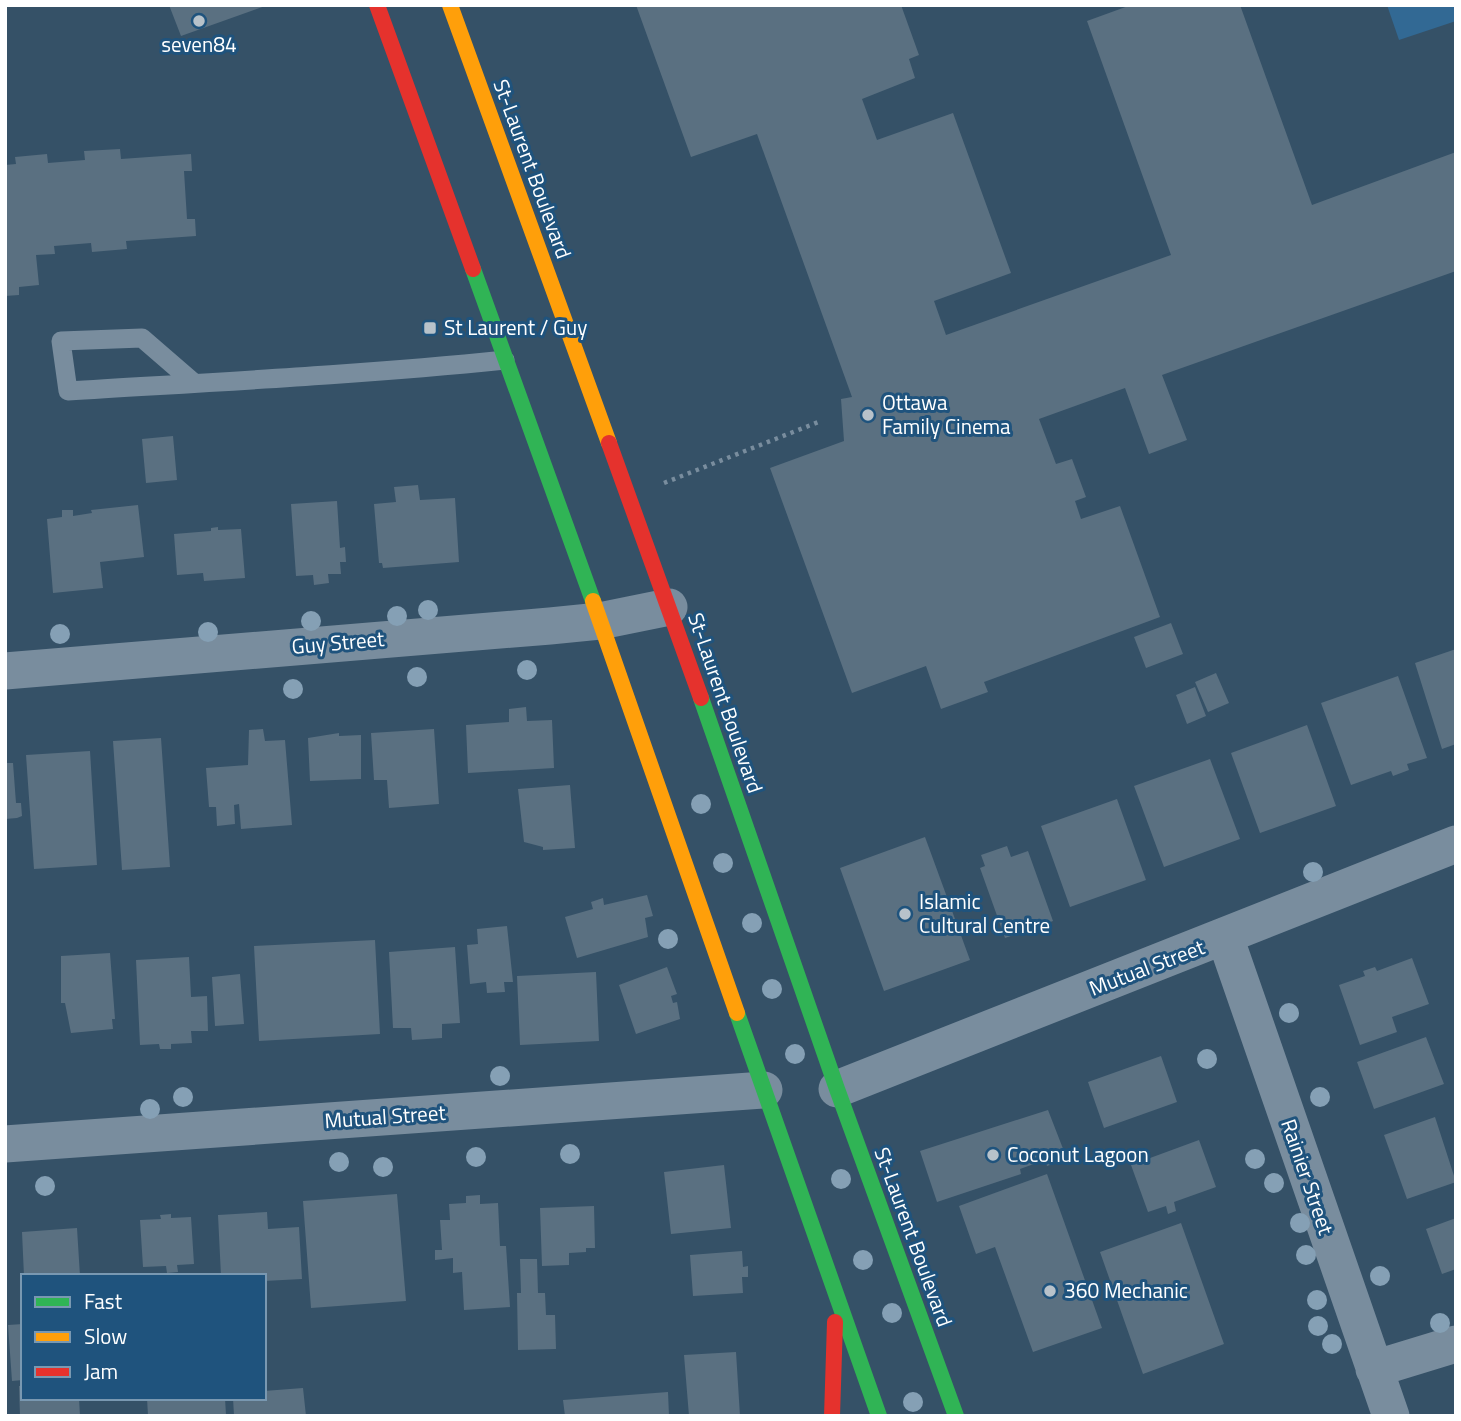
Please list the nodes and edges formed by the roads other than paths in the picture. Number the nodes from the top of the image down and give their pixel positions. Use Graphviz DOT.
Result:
graph roads {
  1 [pos="377,5"];
  2 [pos="450,5"];
  3 [pos="505,359"];
  4 [pos="194,383"];
  5 [pos="669,607"];
  6 [pos="600,621"];
  7 [pos="5,671"];
  8 [pos="1456,844"];
  9 [pos="1225,937"];
  10 [pos="837,1089"];
  11 [pos="764,1090"];
  12 [pos="5,1144"];
  13 [pos="836,1299"];
  14 [pos="1456,1344"];
  15 [pos="1374,1369"];
  16 [pos="832,1416"];
  17 [pos="879,1416"];
  18 [pos="956,1416"];
  19 [pos="1391,1416"];
  1 -- 3 [label="main road"];
  2 -- 5 [label="main road, St-Laurent Boulevard"];
  3 -- 4 [label="lane"];
  3 -- 6 [label="main road"];
  4 -- 4 [label="lane"];
  5 -- 6 [label="street, Guy Street"];
  5 -- 10 [label="main road, St-Laurent Boulevard"];
  6 -- 7 [label="street, Guy Street"];
  6 -- 11 [label="main road"];
  8 -- 9 [label="street, Mutual Street"];
  9 -- 10 [label="street, Mutual Street"];
  9 -- 15 [label="street, Rainier Street"];
  10 -- 18 [label="main road, St-Laurent Boulevard"];
  11 -- 12 [label="street, Mutual Street"];
  11 -- 13 [label="main road"];
  13 -- 16 [label="main road"];
  13 -- 17 [label="main road"];
  14 -- 15 [label="street"];
  15 -- 19 [label="street, Rainier Street"];
}
